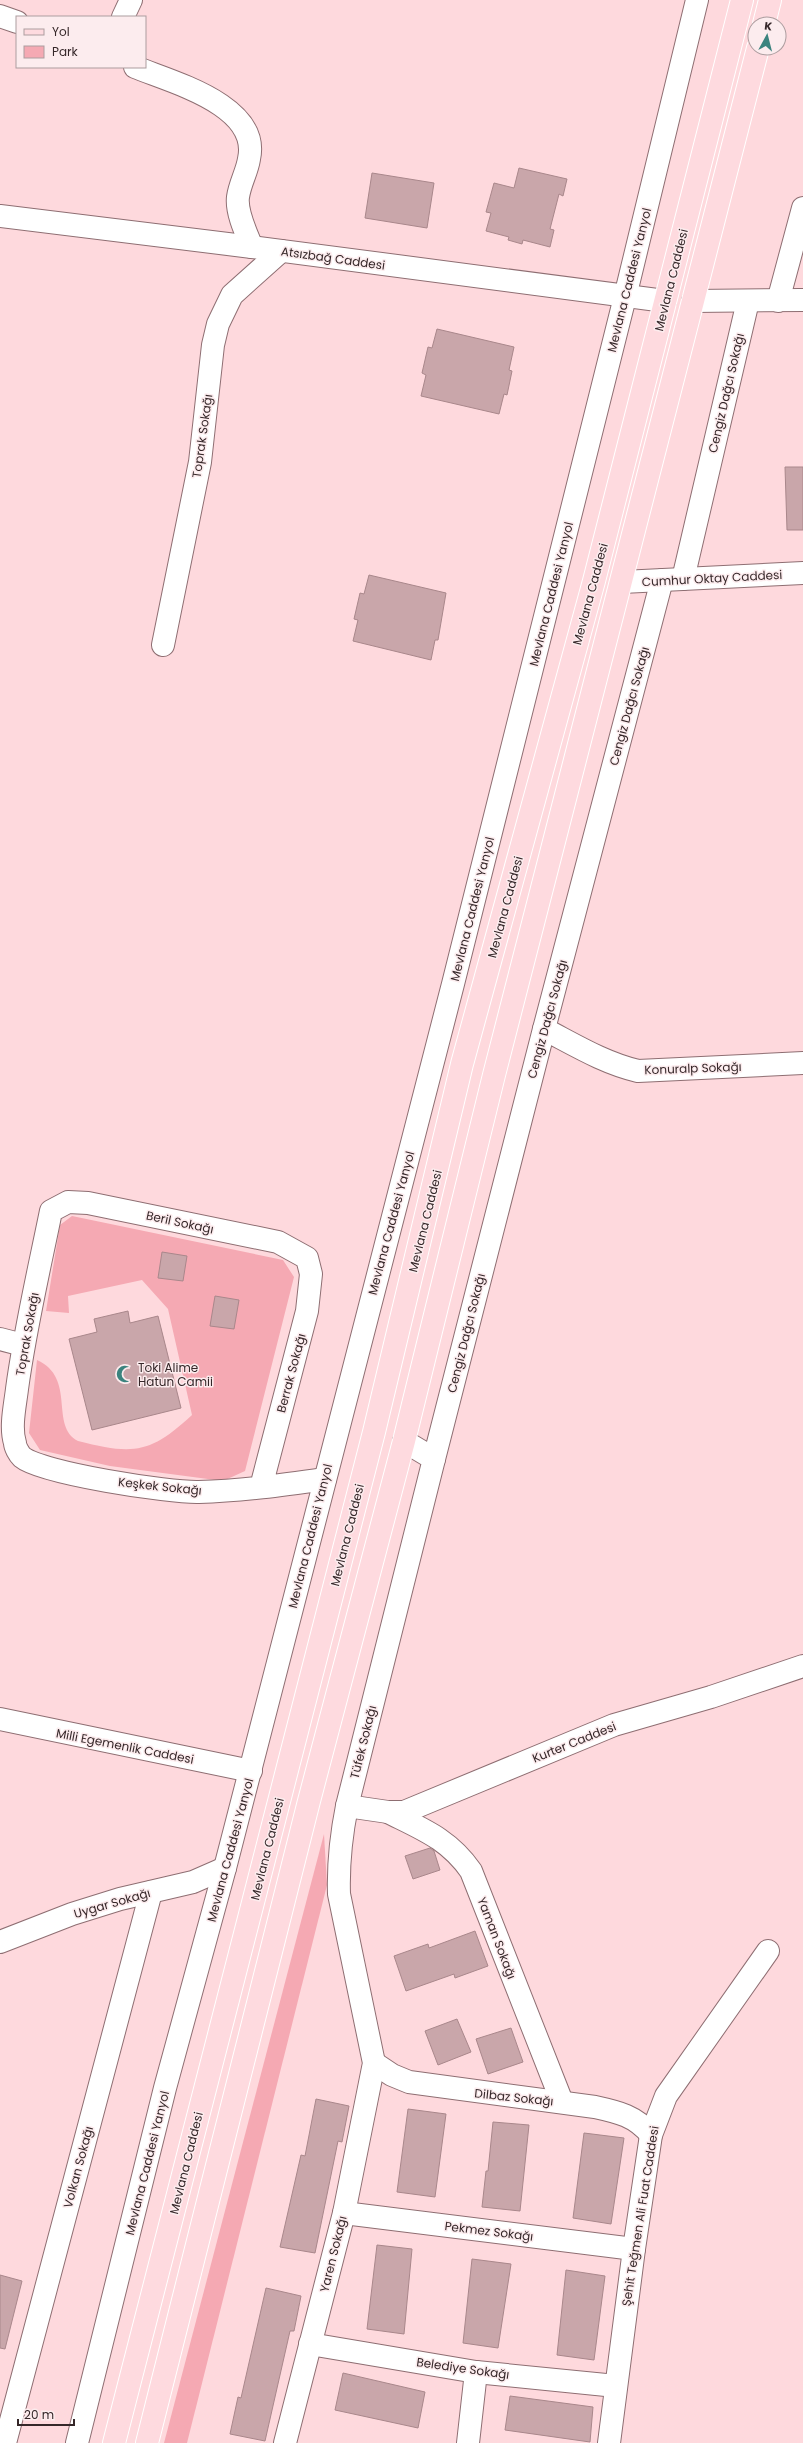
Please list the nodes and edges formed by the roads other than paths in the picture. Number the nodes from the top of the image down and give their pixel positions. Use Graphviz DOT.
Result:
graph roads {
  1 [pos="131,0"];
  2 [pos="697,0"];
  3 [pos="742,0"];
  4 [pos="770,0"];
  5 [pos="0,16"];
  6 [pos="123,16"];
  7 [pos="766,16"];
  8 [pos="16,22"];
  9 [pos="756,56"];
  10 [pos="137,68"];
  11 [pos="803,208"];
  12 [pos="0,216"];
  13 [pos="252,246"];
  14 [pos="281,250"];
  15 [pos="625,297"];
  16 [pos="803,300"];
  17 [pos="665,301"];
  18 [pos="693,301"];
  19 [pos="748,301"];
  20 [pos="778,301"];
  21 [pos="803,573"];
  22 [pos="672,579"];
  23 [pos="622,582"];
  24 [pos="162,645"];
  25 [pos="544,1029"];
  26 [pos="803,1063"];
  27 [pos="51,1211"];
  28 [pos="307,1258"];
  29 [pos="0,1339"];
  30 [pos="23,1345"];
  31 [pos="404,1441"];
  32 [pos="21,1456"];
  33 [pos="434,1459"];
  34 [pos="325,1479"];
  35 [pos="261,1488"];
  36 [pos="803,1666"];
  37 [pos="0,1719"];
  38 [pos="251,1771"];
  39 [pos="347,1806"];
  40 [pos="388,1812"];
  41 [pos="226,1868"];
  42 [pos="151,1892"];
  43 [pos="0,1942"];
  44 [pos="768,1951"];
  45 [pos="374,2063"];
  46 [pos="562,2102"];
  47 [pos="651,2135"];
  48 [pos="344,2213"];
  49 [pos="634,2249"];
  50 [pos="310,2344"];
  51 [pos="476,2372"];
  52 [pos="616,2386"];
  53 [pos="8,2400"];
  54 [pos="5,2443"];
  55 [pos="77,2443"];
  56 [pos="114,2443"];
  57 [pos="147,2443"];
  58 [pos="285,2443"];
  59 [pos="468,2443"];
  60 [pos="610,2443"];
  1 -- 6 [label="street"];
  2 -- 15 [label="street, Mevlana Caddesi Yanyol"];
  3 -- 17 [label="main road, Mevlana Caddesi"];
  4 -- 7 [label="main road"];
  5 -- 8 [label="street"];
  9 -- 18 [label="main road"];
  10 -- 13 [label="street"];
  11 -- 20 [label="street"];
  12 -- 13 [label="street, Atsızbağ Caddesi"];
  13 -- 14 [label="street, Atsızbağ Caddesi"];
  14 -- 15 [label="street, Atsızbağ Caddesi"];
  14 -- 24 [label="street, Toprak Sokağı"];
  15 -- 17 [label="street, Atsızbağ Caddesi"];
  15 -- 34 [label="street, Mevlana Caddesi Yanyol"];
  16 -- 20 [label="street"];
  17 -- 56 [label="main road, Mevlana Caddesi"];
  18 -- 19 [label="street"];
  18 -- 23 [label="main road"];
  19 -- 20 [label="street"];
  19 -- 22 [label="street, Cengiz Dağcı Sokağı"];
  21 -- 22 [label="street, Cumhur Oktay Caddesi"];
  22 -- 23 [label="street, Cumhur Oktay Caddesi"];
  22 -- 25 [label="street, Cengiz Dağcı Sokağı"];
  23 -- 31 [label="main road"];
  25 -- 26 [label="street, Konuralp Sokağı"];
  25 -- 33 [label="street, Cengiz Dağcı Sokağı"];
  27 -- 28 [label="street, Beril Sokağı"];
  27 -- 30 [label="street, Toprak Sokağı"];
  28 -- 35 [label="street, Berrak Sokağı"];
  29 -- 30 [label="street"];
  30 -- 32 [label="street, Toprak Sokağı"];
  31 -- 33 [label="street"];
  31 -- 57 [label="main road"];
  32 -- 35 [label="street, Keşkek Sokağı"];
  33 -- 39 [label="street, Tüfek Sokağı"];
  34 -- 35 [label="street, Keşkek Sokağı"];
  34 -- 38 [label="street, Mevlana Caddesi Yanyol"];
  36 -- 40 [label="street, Kurter Caddesi"];
  37 -- 38 [label="street, Milli Egemenlik Caddesi"];
  38 -- 41 [label="street, Mevlana Caddesi Yanyol"];
  39 -- 40 [label="street, Kurter Caddesi"];
  39 -- 45 [label="street, Tüfek Sokağı"];
  40 -- 46 [label="street, Yaman Sokağı"];
  41 -- 42 [label="street, Uygar Sokağı"];
  41 -- 55 [label="street, Mevlana Caddesi Yanyol"];
  42 -- 43 [label="street, Uygar Sokağı"];
  42 -- 53 [label="street, Volkan Sokağı"];
  44 -- 47 [label="street, Şehit Teğmen Ali Fuat Caddesi"];
  45 -- 46 [label="street, Dilbaz Sokağı"];
  45 -- 48 [label="street, Yaren Sokağı"];
  46 -- 47 [label="street, Dilbaz Sokağı"];
  47 -- 49 [label="street, Şehit Teğmen Ali Fuat Caddesi"];
  48 -- 49 [label="street, Pekmez Sokağı"];
  48 -- 50 [label="street, Yaren Sokağı"];
  49 -- 52 [label="street, Şehit Teğmen Ali Fuat Caddesi"];
  50 -- 51 [label="street, Belediye Sokağı"];
  50 -- 58 [label="street, Yaren Sokağı"];
  51 -- 52 [label="street, Belediye Sokağı"];
  51 -- 59 [label="street"];
  52 -- 60 [label="street, Şehit Teğmen Ali Fuat Caddesi"];
  53 -- 54 [label="street, Volkan Sokağı"];
}
